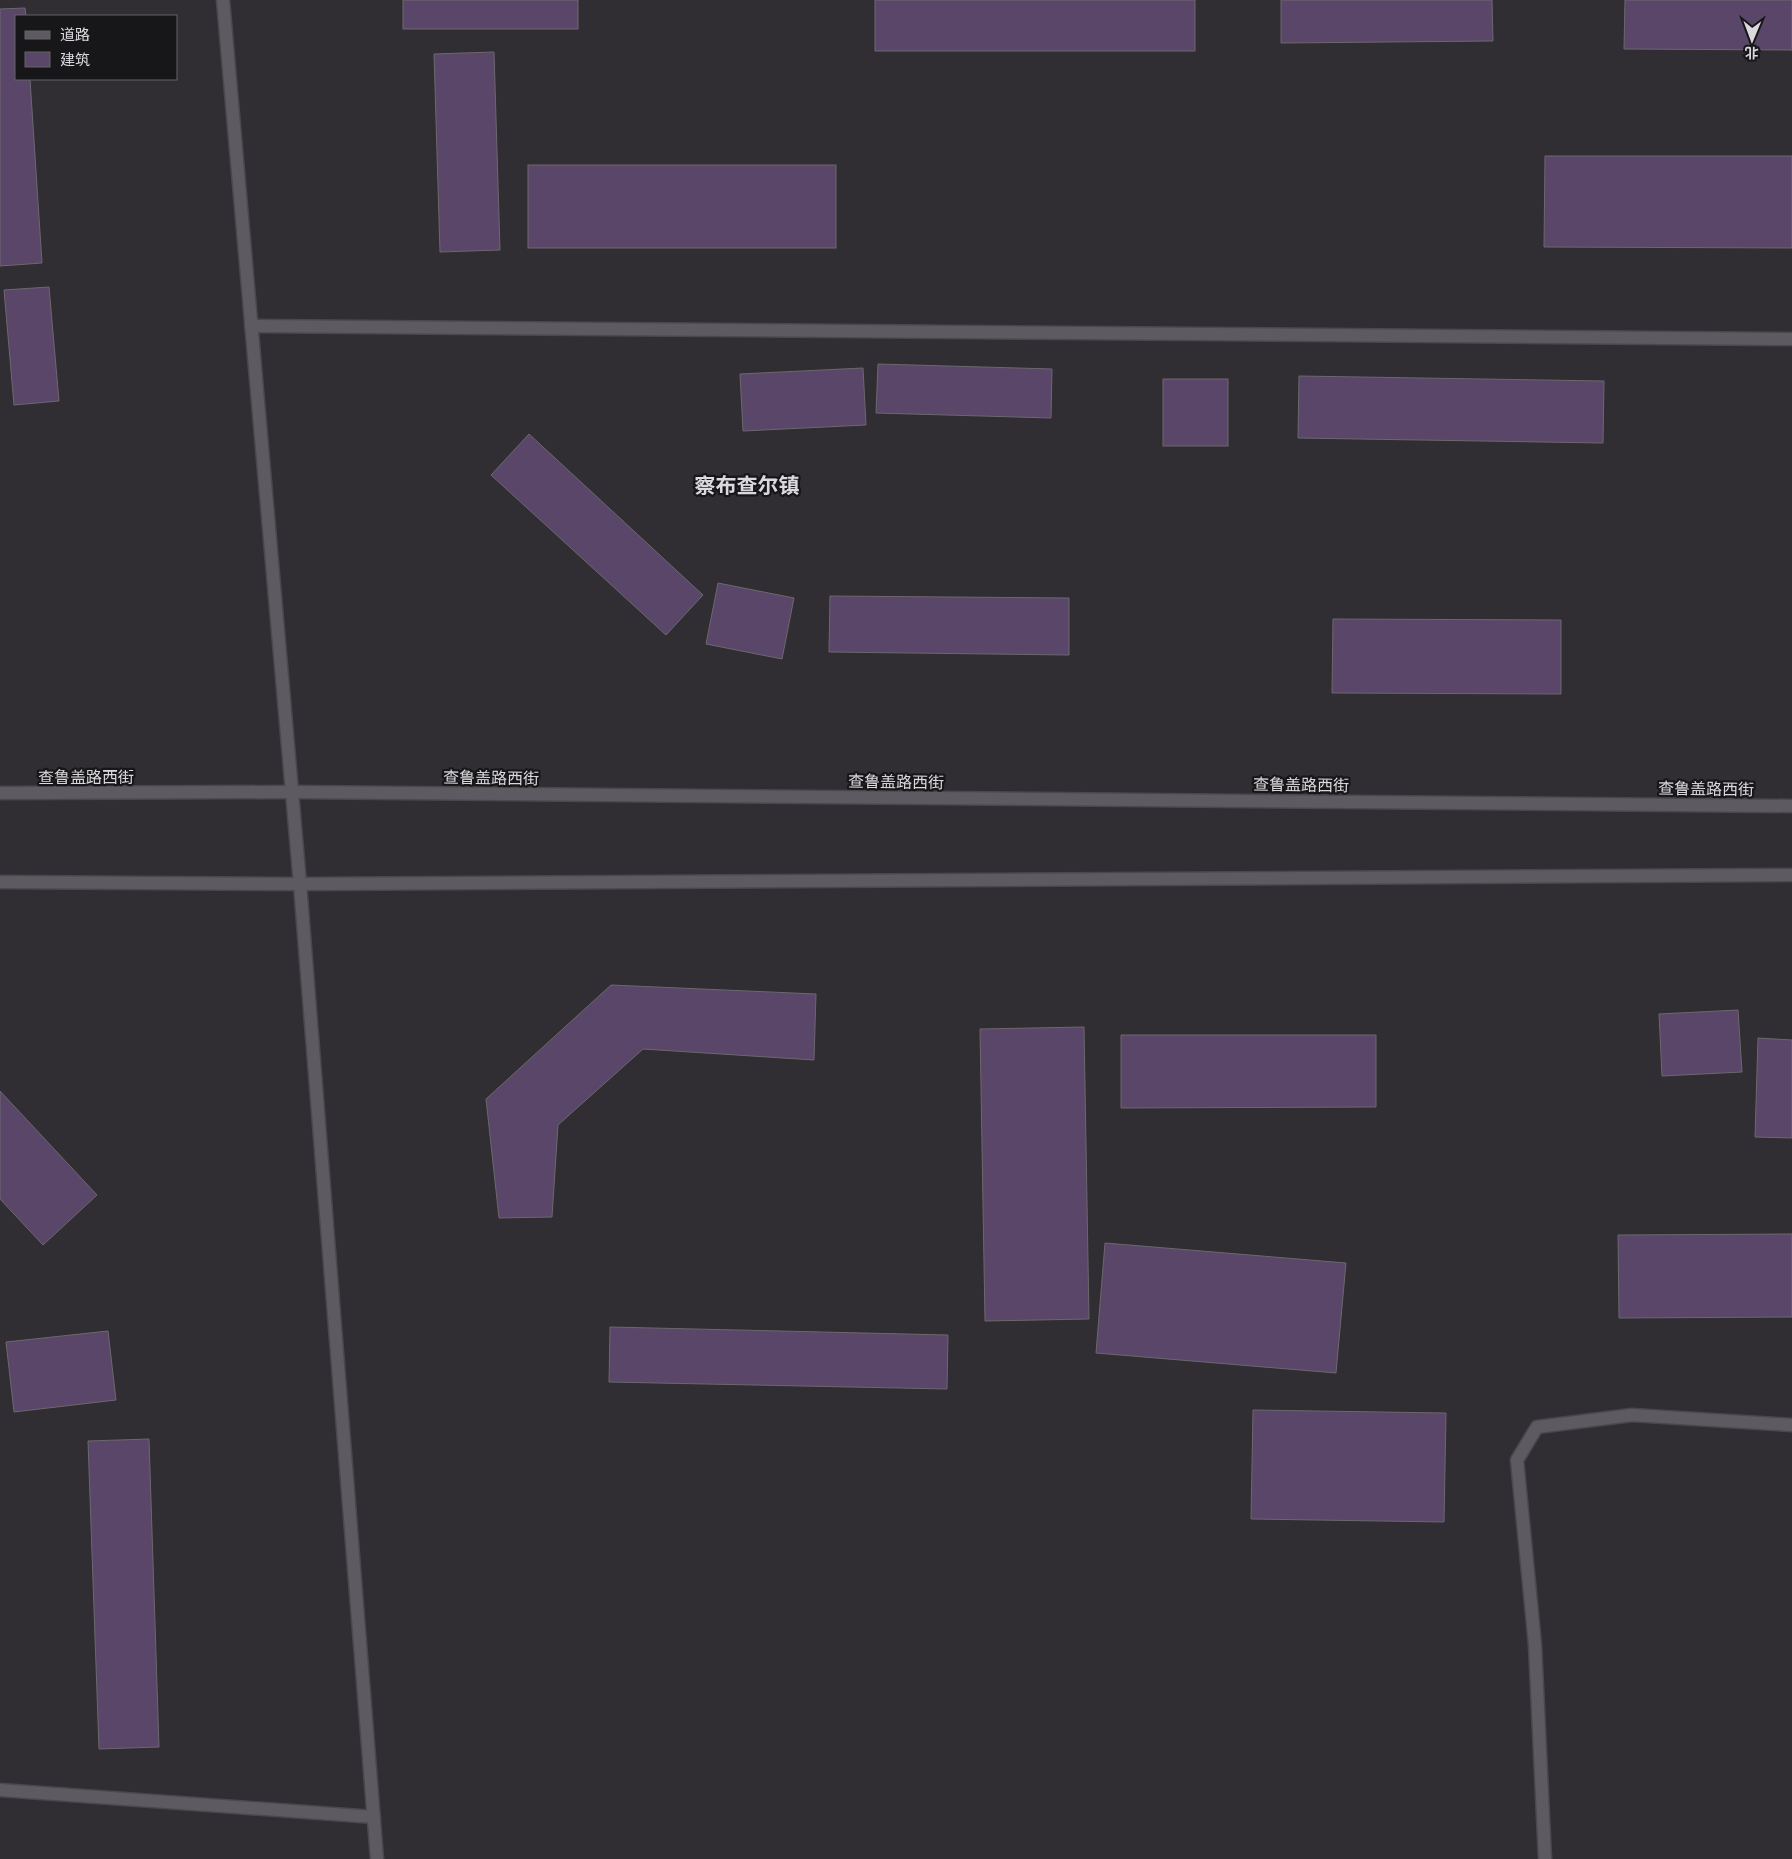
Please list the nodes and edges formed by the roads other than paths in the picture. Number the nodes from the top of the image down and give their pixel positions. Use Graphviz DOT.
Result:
graph roads {
  1 [pos="223,0"];
  2 [pos="251,326"];
  3 [pos="1792,338"];
  4 [pos="292,792"];
  5 [pos="0,793"];
  6 [pos="1792,806"];
  7 [pos="1792,875"];
  8 [pos="0,882"];
  9 [pos="300,884"];
  10 [pos="1792,1425"];
  11 [pos="0,1790"];
  12 [pos="374,1817"];
  13 [pos="377,1859"];
  14 [pos="1545,1859"];
  1 -- 2 [label="street"];
  2 -- 3 [label="street"];
  2 -- 4 [label="street"];
  4 -- 5 [label="street, 查鲁盖路西街"];
  4 -- 6 [label="street, 查鲁盖路西街"];
  4 -- 9 [label="street"];
  7 -- 9 [label="street"];
  8 -- 9 [label="street"];
  9 -- 12 [label="street"];
  10 -- 14 [label="street"];
  11 -- 12 [label="street"];
  12 -- 13 [label="street"];
}
